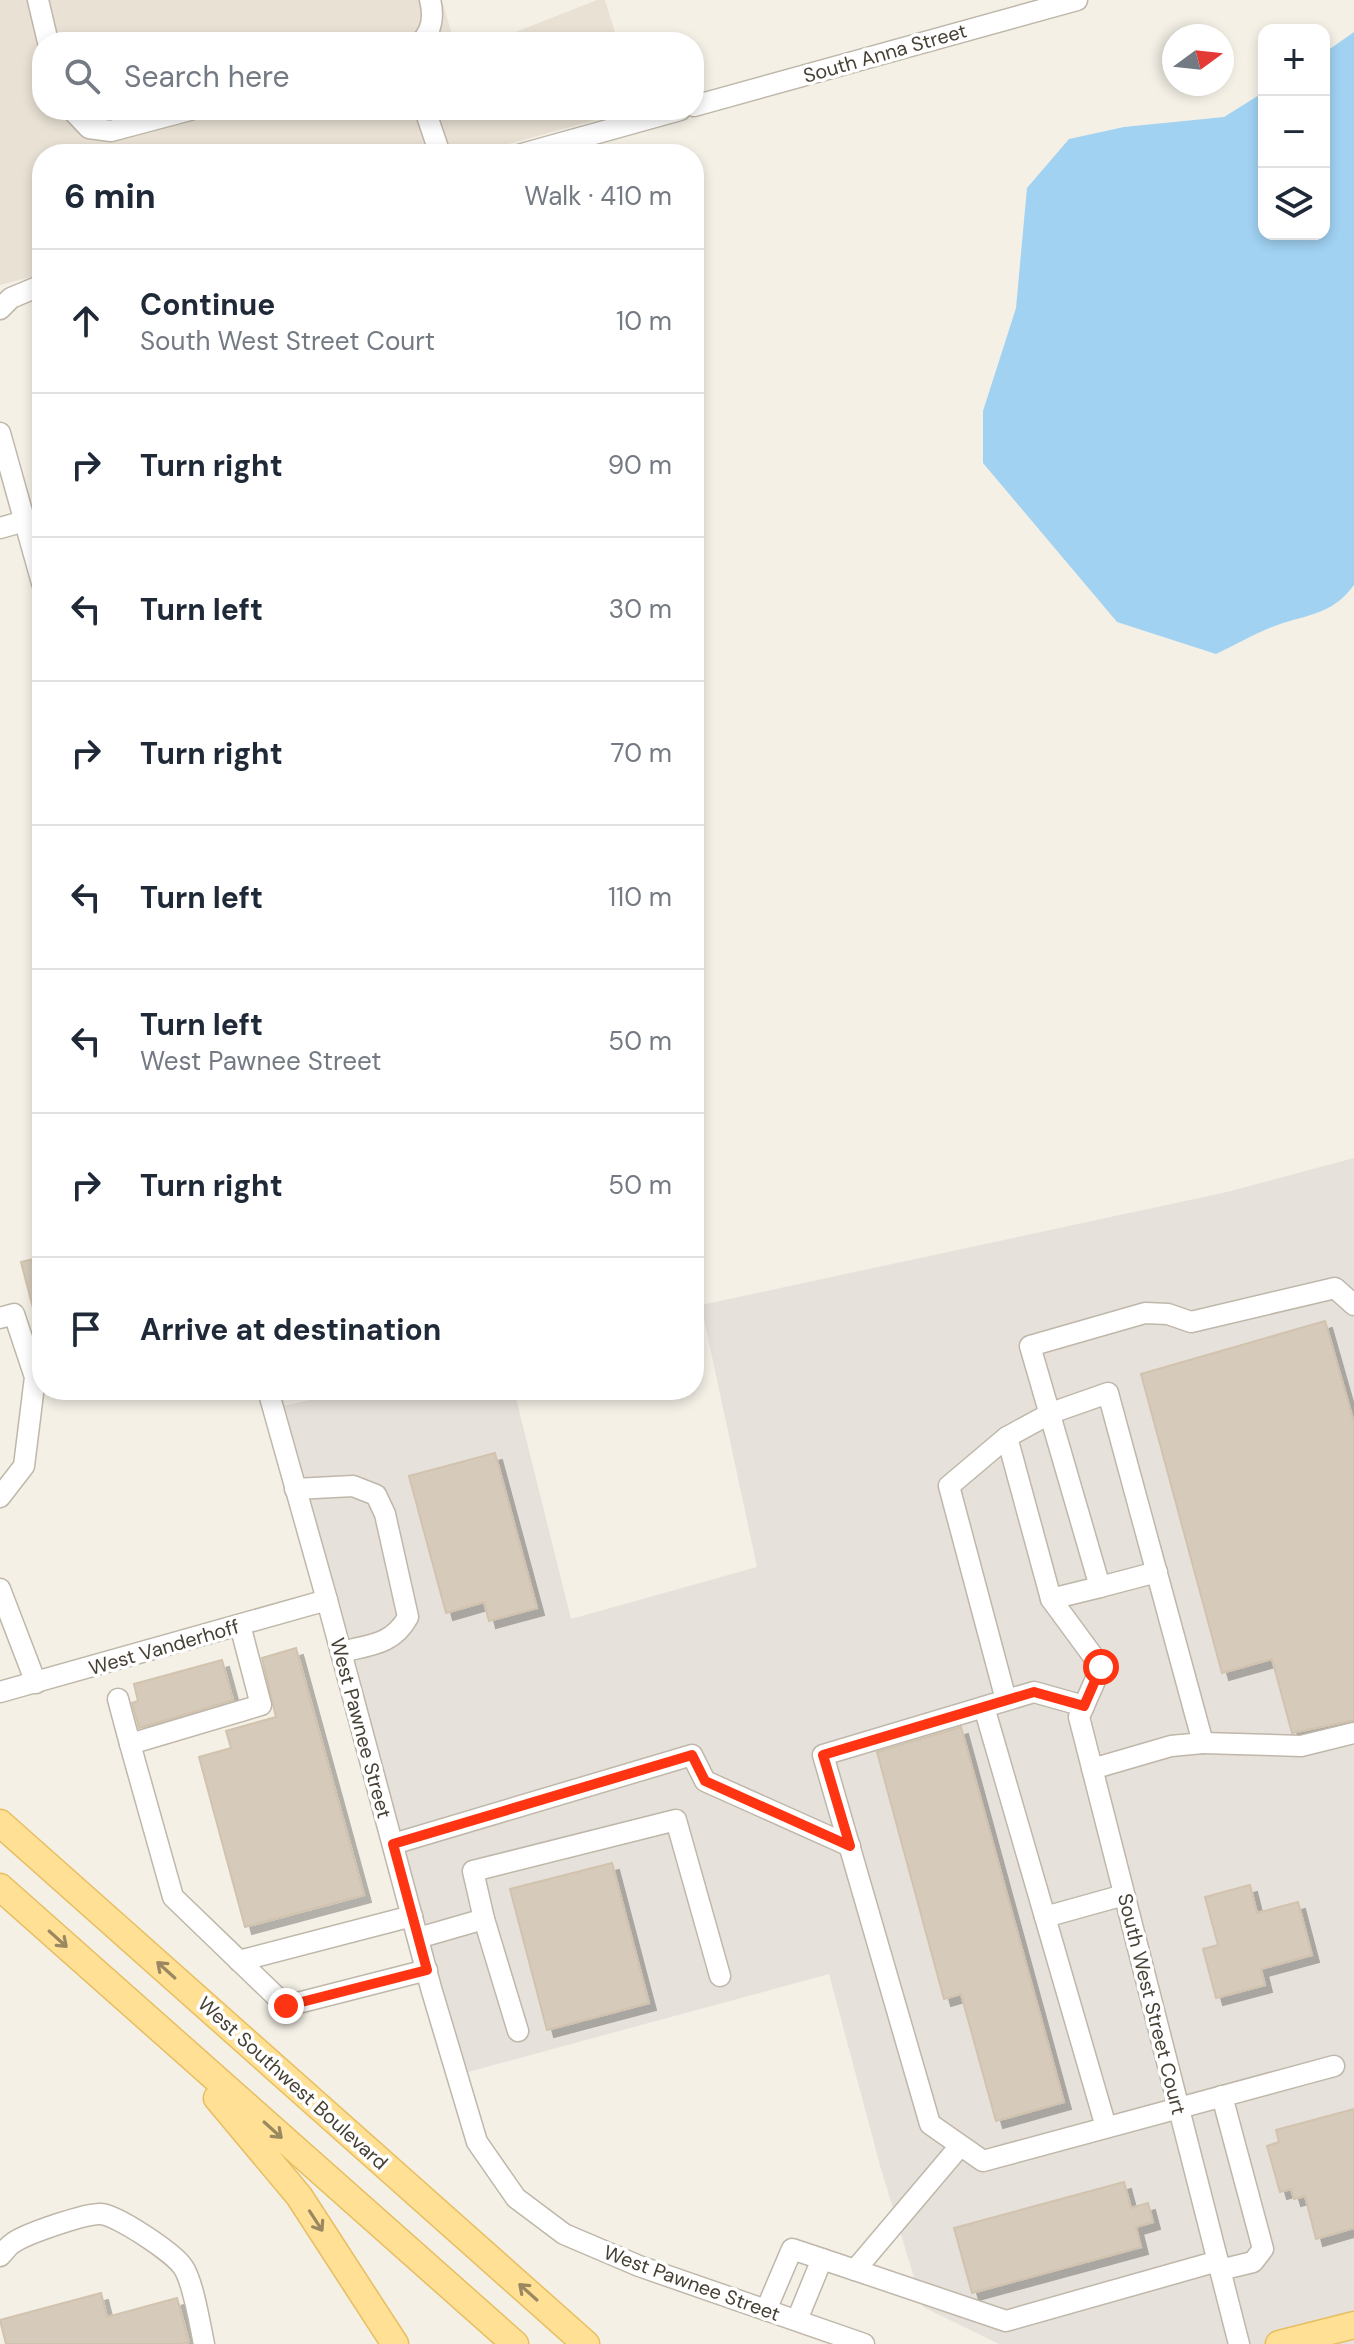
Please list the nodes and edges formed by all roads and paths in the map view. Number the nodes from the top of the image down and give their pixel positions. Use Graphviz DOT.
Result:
graph roads {
  1 [pos="38,0"];
  2 [pos="430,0"];
  3 [pos="1077,0"];
  4 [pos="46,32"];
  5 [pos="430,32"];
  6 [pos="704,103"];
  7 [pos="81,120"];
  8 [pos="152,120"];
  9 [pos="428,120"];
  10 [pos="644,120"];
  11 [pos="437,144"];
  12 [pos="558,144"];
  13 [pos="32,288"];
  14 [pos="2,306"];
  15 [pos="0,433"];
  16 [pos="25,521"];
  17 [pos="0,528"];
  18 [pos="32,547"];
  19 [pos="1354,1305"];
  20 [pos="0,1318"];
  21 [pos="32,1368"];
  22 [pos="32,1400"];
  23 [pos="271,1400"];
  24 [pos="1051,1413"];
  25 [pos="1007,1437"];
  26 [pos="295,1489"];
  27 [pos="0,1497"];
  28 [pos="1157,1572"];
  29 [pos="1100,1587"];
  30 [pos="0,1589"];
  31 [pos="1051,1599"];
  32 [pos="327,1600"];
  33 [pos="240,1625"];
  34 [pos="341,1652"];
  35 [pos="36,1683"];
  36 [pos="0,1692"];
  37 [pos="118,1699"];
  38 [pos="1006,1700"];
  39 [pos="1084,1706"];
  40 [pos="984,1707"];
  41 [pos="1354,1733"];
  42 [pos="1203,1743"];
  43 [pos="130,1744"];
  44 [pos="1092,1769"];
  45 [pos="0,1823"];
  46 [pos="393,1844"];
  47 [pos="850,1846"];
  48 [pos="0,1887"];
  49 [pos="1124,1895"];
  50 [pos="412,1916"];
  51 [pos="1045,1917"];
  52 [pos="484,1919"];
  53 [pos="418,1938"];
  54 [pos="239,1961"];
  55 [pos="427,1970"];
  56 [pos="720,1976"];
  57 [pos="161,2030"];
  58 [pos="518,2031"];
  59 [pos="1334,2066"];
  60 [pos="1222,2096"];
  61 [pos="1179,2108"];
  62 [pos="1106,2127"];
  63 [pos="960,2146"];
  64 [pos="0,2256"];
  65 [pos="822,2259"];
  66 [pos="1219,2266"];
  67 [pos="855,2270"];
  68 [pos="766,2310"];
  69 [pos="797,2320"];
  70 [pos="1354,2325"];
  71 [pos="204,2344"];
  72 [pos="395,2344"];
  73 [pos="515,2344"];
  74 [pos="586,2344"];
  75 [pos="864,2344"];
  76 [pos="1239,2344"];
  77 [pos="1279,2344"];
  1 -- 4 [label="street"];
  2 -- 5 [label="street"];
  3 -- 6 [label="street, South Anna Street"];
  7 -- 8 [label="street"];
  9 -- 11 [label="street"];
  10 -- 12 [label="street"];
  13 -- 14 [label="street"];
  15 -- 16 [label="street"];
  16 -- 17 [label="street"];
  16 -- 18 [label="street"];
  19 -- 24 [label="street"];
  20 -- 21 [label="street"];
  22 -- 27 [label="street"];
  23 -- 26 [label="street, West Pawnee Street"];
  24 -- 25 [label="street"];
  24 -- 28 [label="street"];
  24 -- 29 [label="street"];
  25 -- 31 [label="street"];
  25 -- 38 [label="street"];
  26 -- 32 [label="street, West Pawnee Street"];
  26 -- 34 [label="street"];
  28 -- 29 [label="street"];
  28 -- 42 [label="street"];
  29 -- 31 [label="street"];
  30 -- 35 [label="street"];
  31 -- 39 [label="street, South West Street Court"];
  32 -- 33 [label="street, West Vanderhoff"];
  32 -- 34 [label="street, West Pawnee Street"];
  33 -- 35 [label="street, West Vanderhoff"];
  33 -- 43 [label="street"];
  34 -- 46 [label="street, West Pawnee Street"];
  35 -- 36 [label="street, West Vanderhoff"];
  37 -- 43 [label="street"];
  38 -- 39 [label="street"];
  38 -- 40 [label="street"];
  39 -- 44 [label="street, South West Street Court"];
  40 -- 47 [label="street"];
  40 -- 51 [label="street"];
  41 -- 42 [label="street"];
  42 -- 44 [label="street"];
  43 -- 54 [label="street"];
  44 -- 49 [label="street, South West Street Court"];
  74 -- 45 [label="main road, West Southwest Boulevard, one-way"];
  46 -- 47 [label="street"];
  46 -- 50 [label="street, West Pawnee Street"];
  47 -- 63 [label="street"];
  48 -- 57 [label="main road, one-way"];
  49 -- 51 [label="street"];
  49 -- 61 [label="street, South West Street Court"];
  50 -- 53 [label="street, West Pawnee Street"];
  50 -- 54 [label="street"];
  51 -- 62 [label="street"];
  52 -- 53 [label="street"];
  52 -- 56 [label="street"];
  52 -- 58 [label="street"];
  53 -- 55 [label="street, West Pawnee Street"];
  54 -- 55 [label="street"];
  55 -- 68 [label="street, West Pawnee Street"];
  57 -- 72 [label="main road, one-way"];
  57 -- 73 [label="main road, one-way"];
  59 -- 60 [label="street"];
  60 -- 61 [label="street"];
  60 -- 66 [label="street"];
  61 -- 62 [label="street"];
  61 -- 66 [label="street, South West Street Court"];
  62 -- 63 [label="street"];
  63 -- 67 [label="street"];
  64 -- 71 [label="street"];
  65 -- 67 [label="street"];
  65 -- 68 [label="street"];
  65 -- 69 [label="street"];
  66 -- 67 [label="street"];
  66 -- 76 [label="street, South West Street Court"];
  68 -- 69 [label="street, West Pawnee Street"];
  69 -- 75 [label="street, West Pawnee Street"];
  70 -- 77 [label="main road"];
}
